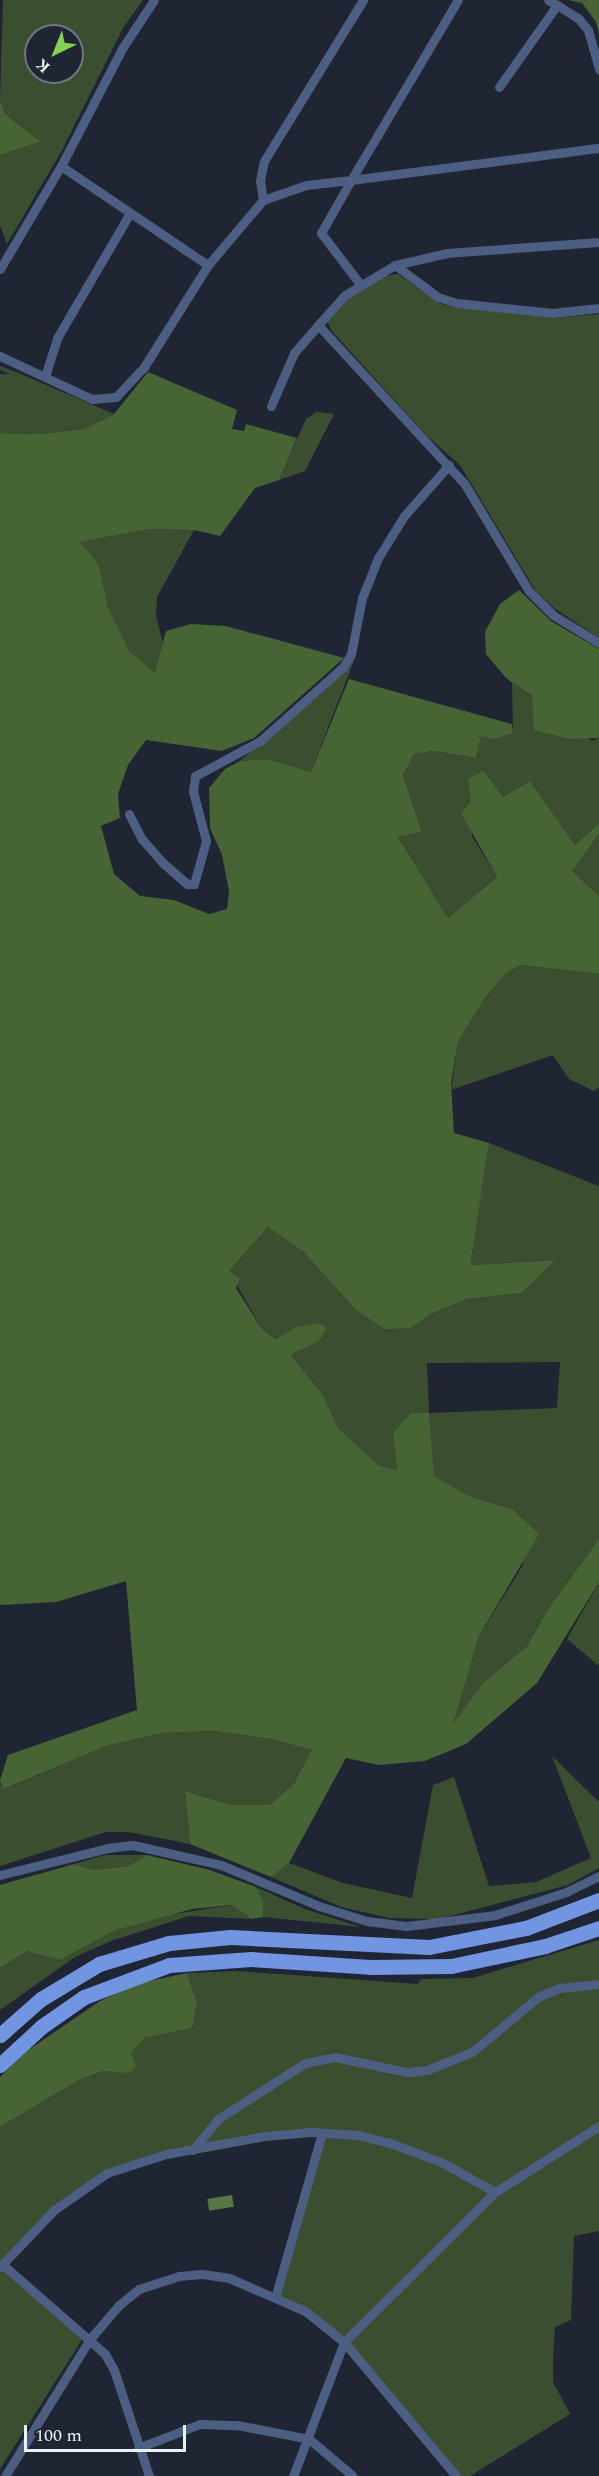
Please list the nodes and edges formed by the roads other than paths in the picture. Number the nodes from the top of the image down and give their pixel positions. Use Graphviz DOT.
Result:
graph roads {
  1 [pos="154,0"];
  2 [pos="363,0"];
  3 [pos="458,0"];
  4 [pos="553,2"];
  5 [pos="599,69"];
  6 [pos="499,87"];
  7 [pos="599,148"];
  8 [pos="61,166"];
  9 [pos="351,180"];
  10 [pos="263,200"];
  11 [pos="130,213"];
  12 [pos="599,242"];
  13 [pos="208,265"];
  14 [pos="395,265"];
  15 [pos="0,269"];
  16 [pos="360,284"];
  17 [pos="599,308"];
  18 [pos="318,325"];
  19 [pos="0,356"];
  20 [pos="45,376"];
  21 [pos="271,406"];
  22 [pos="449,465"];
  23 [pos="599,643"];
  24 [pos="129,814"];
  25 [pos="0,1875"];
  26 [pos="599,1876"];
  27 [pos="599,1900"];
  28 [pos="599,1928"];
  29 [pos="599,1984"];
  30 [pos="0,2035"];
  31 [pos="0,2065"];
  32 [pos="599,2126"];
  33 [pos="322,2133"];
  34 [pos="193,2150"];
  35 [pos="495,2192"];
  36 [pos="1,2266"];
  37 [pos="275,2298"];
  38 [pos="90,2339"];
  39 [pos="344,2342"];
  40 [pos="309,2439"];
  41 [pos="138,2448"];
  42 [pos="5,2476"];
  43 [pos="149,2476"];
  44 [pos="293,2476"];
  45 [pos="353,2476"];
  46 [pos="456,2476"];
  1 -- 8 [label="street"];
  2 -- 10 [label="street"];
  3 -- 9 [label="street"];
  4 -- 5 [label="street"];
  4 -- 6 [label="street"];
  7 -- 9 [label="street"];
  8 -- 11 [label="street"];
  8 -- 15 [label="street"];
  9 -- 10 [label="street"];
  9 -- 16 [label="street"];
  10 -- 13 [label="street"];
  11 -- 13 [label="street"];
  11 -- 20 [label="street"];
  12 -- 14 [label="street"];
  13 -- 20 [label="street"];
  14 -- 16 [label="street"];
  14 -- 17 [label="street"];
  16 -- 18 [label="street"];
  18 -- 21 [label="street"];
  18 -- 22 [label="street"];
  19 -- 20 [label="street"];
  22 -- 23 [label="street"];
  22 -- 24 [label="street"];
  25 -- 26 [label="street"];
  27 -- 30 [label="main road"];
  28 -- 31 [label="main road"];
  29 -- 34 [label="street"];
  32 -- 35 [label="street"];
  33 -- 34 [label="street"];
  33 -- 35 [label="street"];
  33 -- 37 [label="street"];
  34 -- 36 [label="street"];
  35 -- 39 [label="street"];
  36 -- 38 [label="street"];
  37 -- 38 [label="street"];
  37 -- 39 [label="street"];
  38 -- 41 [label="street"];
  38 -- 42 [label="street"];
  39 -- 40 [label="street"];
  39 -- 46 [label="street"];
  40 -- 41 [label="street"];
  40 -- 44 [label="street"];
  40 -- 45 [label="street"];
  41 -- 43 [label="street"];
}
